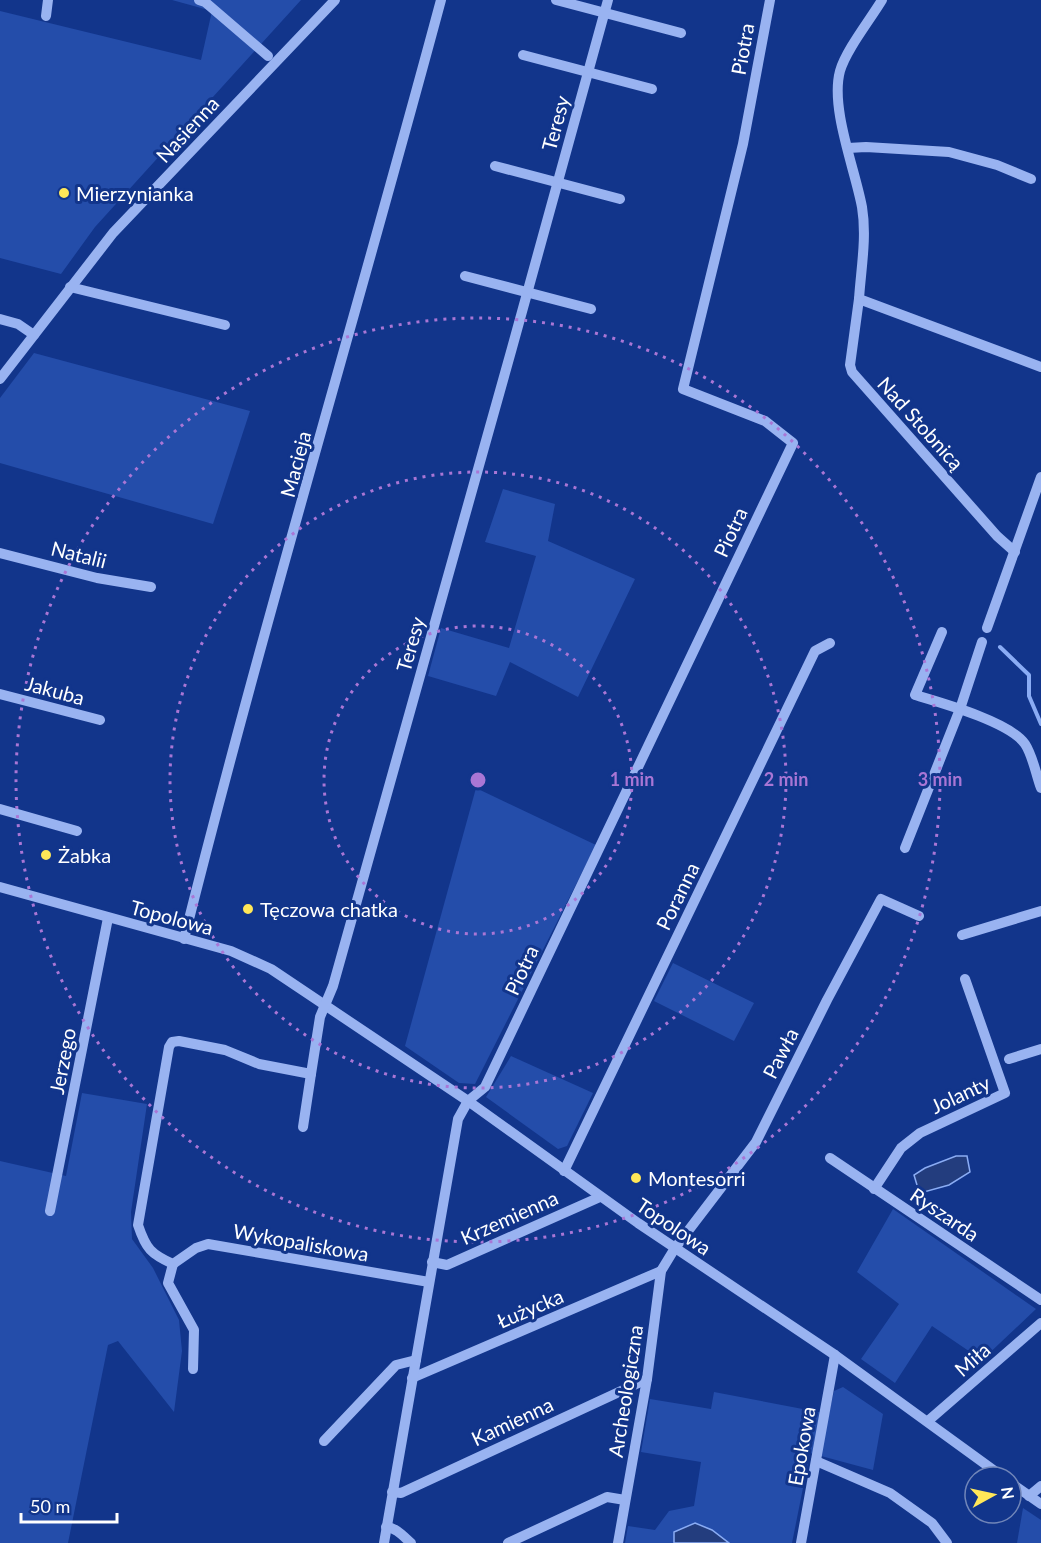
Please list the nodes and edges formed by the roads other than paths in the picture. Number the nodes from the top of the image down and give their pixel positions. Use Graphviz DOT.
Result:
graph roads {
  1 [pos="48,0"];
  2 [pos="199,0"];
  3 [pos="335,0"];
  4 [pos="441,0"];
  5 [pos="556,0"];
  6 [pos="608,0"];
  7 [pos="770,0"];
  8 [pos="882,0"];
  9 [pos="604,12"];
  10 [pos="46,16"];
  11 [pos="681,33"];
  12 [pos="523,55"];
  13 [pos="268,56"];
  14 [pos="588,72"];
  15 [pos="652,89"];
  16 [pos="848,148"];
  17 [pos="495,166"];
  18 [pos="1031,179"];
  19 [pos="557,183"];
  20 [pos="620,199"];
  21 [pos="465,276"];
  22 [pos="70,287"];
  23 [pos="528,292"];
  24 [pos="859,299"];
  25 [pos="591,309"];
  26 [pos="0,319"];
  27 [pos="225,325"];
  28 [pos="34,335"];
  29 [pos="1041,367"];
  30 [pos="0,379"];
  31 [pos="1041,477"];
  32 [pos="1015,552"];
  33 [pos="0,553"];
  34 [pos="151,587"];
  35 [pos="987,628"];
  36 [pos="942,632"];
  37 [pos="982,642"];
  38 [pos="830,643"];
  39 [pos="0,694"];
  40 [pos="960,709"];
  41 [pos="100,720"];
  42 [pos="1041,788"];
  43 [pos="0,809"];
  44 [pos="77,831"];
  45 [pos="905,848"];
  46 [pos="0,887"];
  47 [pos="1041,910"];
  48 [pos="919,916"];
  49 [pos="108,918"];
  50 [pos="962,935"];
  51 [pos="184,939"];
  52 [pos="965,980"];
  53 [pos="325,1004"];
  54 [pos="1041,1049"];
  55 [pos="1009,1059"];
  56 [pos="311,1074"];
  57 [pos="468,1101"];
  58 [pos="303,1127"];
  59 [pos="830,1158"];
  60 [pos="564,1171"];
  61 [pos="874,1189"];
  62 [pos="600,1197"];
  63 [pos="50,1211"];
  64 [pos="675,1248"];
  65 [pos="432,1262"];
  66 [pos="173,1264"];
  67 [pos="661,1270"];
  68 [pos="429,1282"];
  69 [pos="1041,1300"];
  70 [pos="1041,1323"];
  71 [pos="835,1355"];
  72 [pos="416,1360"];
  73 [pos="193,1369"];
  74 [pos="412,1378"];
  75 [pos="647,1379"];
  76 [pos="927,1421"];
  77 [pos="324,1441"];
  78 [pos="816,1461"];
  79 [pos="987,1465"];
  80 [pos="1041,1486"];
  81 [pos="392,1492"];
  82 [pos="1023,1492"];
  83 [pos="1029,1496"];
  84 [pos="625,1500"];
  85 [pos="1041,1504"];
  86 [pos="386,1527"];
  87 [pos="384,1543"];
  88 [pos="411,1543"];
  89 [pos="508,1543"];
  90 [pos="618,1543"];
  91 [pos="801,1543"];
  92 [pos="947,1543"];
  1 -- 10 [label="street"];
  2 -- 13 [label="street"];
  3 -- 22 [label="street, Nasienna"];
  4 -- 51 [label="street, Macieja"];
  5 -- 9 [label="street"];
  6 -- 9 [label="street, Teresy"];
  7 -- 57 [label="street, Piotra"];
  8 -- 16 [label="street, Nad Stobnicą"];
  9 -- 11 [label="street"];
  9 -- 14 [label="street, Teresy"];
  12 -- 14 [label="street, Teresy"];
  14 -- 15 [label="street, Teresy"];
  14 -- 19 [label="street, Teresy"];
  16 -- 18 [label="street"];
  16 -- 24 [label="street, Nad Stobnicą"];
  17 -- 19 [label="street, Teresy"];
  19 -- 20 [label="street, Teresy"];
  19 -- 23 [label="street, Teresy"];
  21 -- 23 [label="street"];
  22 -- 27 [label="street"];
  22 -- 28 [label="street, Nasienna"];
  23 -- 25 [label="street"];
  23 -- 53 [label="street, Teresy"];
  24 -- 29 [label="street"];
  24 -- 32 [label="street, Nad Stobnicą"];
  26 -- 28 [label="street"];
  28 -- 30 [label="street, Nasienna"];
  31 -- 32 [label="street"];
  32 -- 35 [label="street"];
  33 -- 34 [label="street, Natalii"];
  36 -- 40 [label="street"];
  37 -- 40 [label="street"];
  38 -- 60 [label="street, Poranna"];
  39 -- 41 [label="street, Jakuba"];
  40 -- 42 [label="street"];
  40 -- 45 [label="street"];
  43 -- 44 [label="street"];
  46 -- 49 [label="street, Topolowa"];
  47 -- 50 [label="street"];
  48 -- 64 [label="street, Pawła"];
  49 -- 51 [label="street, Topolowa"];
  49 -- 63 [label="street, Jerzego"];
  51 -- 53 [label="street, Topolowa"];
  52 -- 61 [label="street, Jolanty"];
  53 -- 56 [label="street"];
  53 -- 57 [label="street, Topolowa"];
  54 -- 55 [label="street"];
  56 -- 58 [label="street"];
  56 -- 66 [label="street"];
  57 -- 60 [label="street, Topolowa"];
  57 -- 65 [label="street"];
  59 -- 61 [label="street, Ryszarda"];
  60 -- 62 [label="street, Topolowa"];
  61 -- 69 [label="street, Ryszarda"];
  62 -- 64 [label="street, Topolowa"];
  62 -- 65 [label="street, Krzemienna"];
  64 -- 67 [label="street, Archeologiczna"];
  64 -- 71 [label="street, Topolowa"];
  65 -- 68 [label="street"];
  66 -- 68 [label="street, Wykopaliskowa"];
  66 -- 73 [label="street"];
  67 -- 74 [label="street, Łużycka"];
  67 -- 75 [label="street, Archeologiczna"];
  68 -- 72 [label="street"];
  70 -- 76 [label="street, Miła"];
  71 -- 76 [label="street, Topolowa"];
  71 -- 78 [label="street, Epokowa"];
  72 -- 74 [label="street"];
  72 -- 77 [label="street"];
  74 -- 81 [label="street"];
  75 -- 81 [label="street, Kamienna"];
  75 -- 84 [label="street, Archeologiczna"];
  76 -- 79 [label="street, Topolowa"];
  78 -- 91 [label="street, Epokowa"];
  78 -- 92 [label="street"];
  80 -- 83 [label="street"];
  81 -- 86 [label="street"];
  82 -- 83 [label="street"];
  83 -- 85 [label="street"];
  84 -- 89 [label="street"];
  84 -- 90 [label="street, Archeologiczna"];
  86 -- 87 [label="street"];
  86 -- 88 [label="street"];
}
